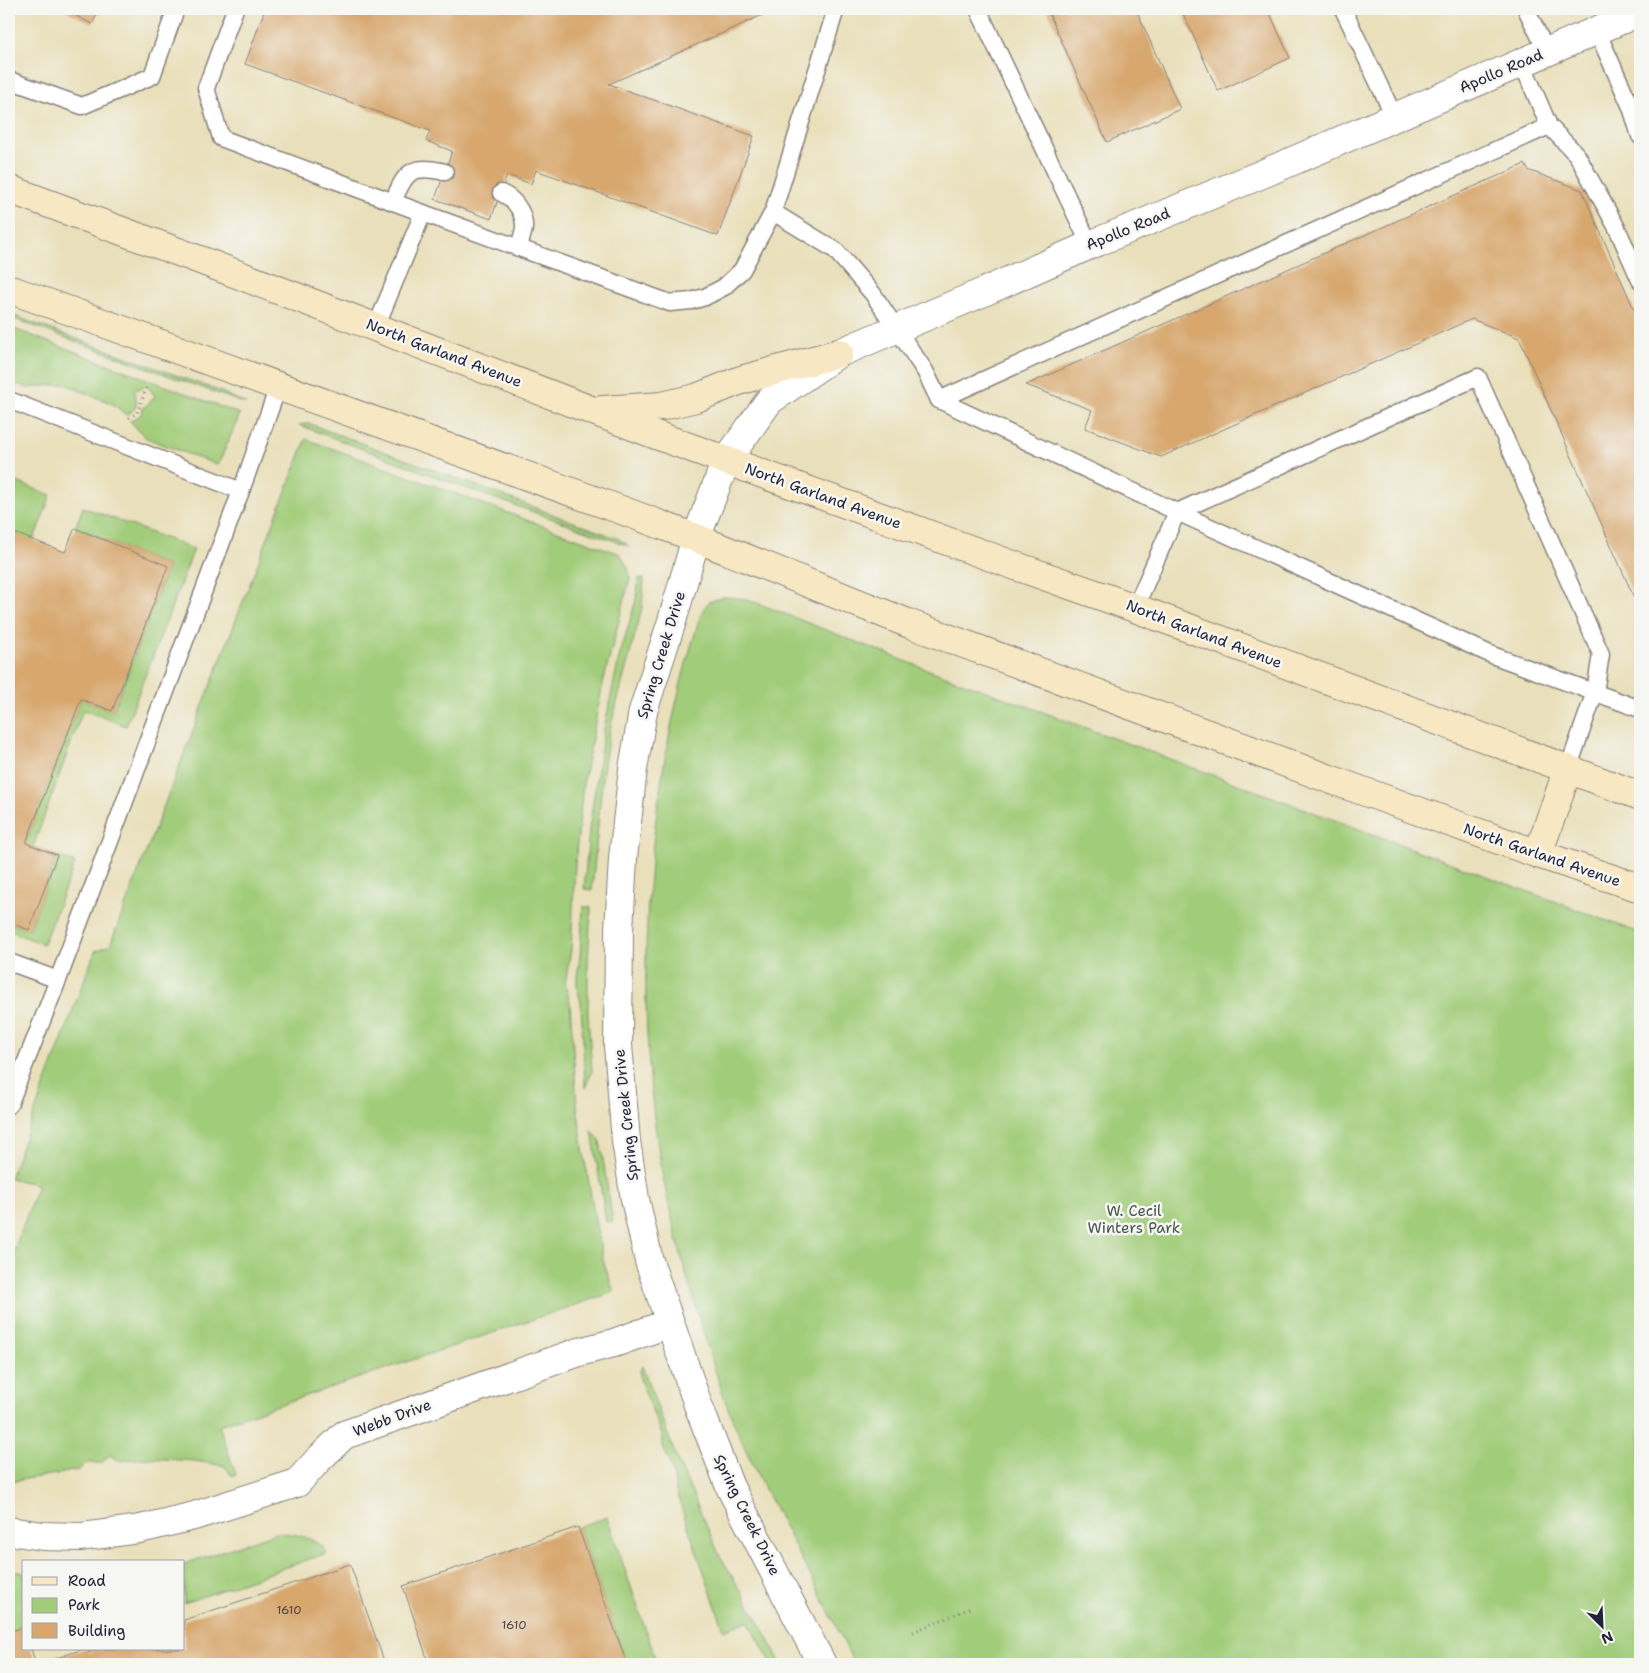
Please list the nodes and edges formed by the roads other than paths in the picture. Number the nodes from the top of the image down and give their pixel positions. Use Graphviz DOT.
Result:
graph roads {
  1 [pos="176,9"];
  2 [pos="235,9"];
  3 [pos="836,9"];
  4 [pos="978,9"];
  5 [pos="1343,9"];
  6 [pos="1526,9"];
  7 [pos="1640,12"];
  8 [pos="1597,31"];
  9 [pos="1535,57"];
  10 [pos="9,80"];
  11 [pos="1395,118"];
  12 [pos="1550,126"];
  13 [pos="1640,136"];
  14 [pos="444,172"];
  15 [pos="9,189"];
  16 [pos="500,193"];
  17 [pos="393,202"];
  18 [pos="422,212"];
  19 [pos="773,212"];
  20 [pos="1090,245"];
  21 [pos="519,248"];
  22 [pos="1640,280"];
  23 [pos="9,289"];
  24 [pos="376,327"];
  25 [pos="897,330"];
  26 [pos="839,353"];
  27 [pos="278,387"];
  28 [pos="9,400"];
  29 [pos="939,400"];
  30 [pos="594,410"];
  31 [pos="726,461"];
  32 [pos="241,491"];
  33 [pos="1176,512"];
  34 [pos="696,538"];
  35 [pos="1135,608"];
  36 [pos="1596,692"];
  37 [pos="1640,709"];
  38 [pos="1568,769"];
  39 [pos="1640,796"];
  40 [pos="1538,854"];
  41 [pos="1640,888"];
  42 [pos="9,962"];
  43 [pos="58,980"];
  44 [pos="9,1105"];
  45 [pos="670,1323"];
  46 [pos="9,1531"];
  47 [pos="822,1664"];
  1 -- 10 [label="lane"];
  2 -- 17 [label="lane"];
  3 -- 19 [label="lane"];
  4 -- 20 [label="lane"];
  5 -- 11 [label="lane"];
  6 -- 9 [label="lane"];
  7 -- 8 [label="street, Apollo Road"];
  8 -- 9 [label="street, Apollo Road"];
  8 -- 13 [label="lane"];
  9 -- 11 [label="street, Apollo Road"];
  9 -- 12 [label="lane"];
  11 -- 20 [label="street, Apollo Road"];
  12 -- 22 [label="lane"];
  12 -- 29 [label="lane"];
  14 -- 17 [label="lane"];
  15 -- 24 [label="main road, North Garland Avenue"];
  16 -- 21 [label="lane"];
  17 -- 18 [label="lane"];
  18 -- 21 [label="lane"];
  18 -- 24 [label="lane"];
  19 -- 21 [label="lane"];
  19 -- 25 [label="lane"];
  20 -- 25 [label="street, Apollo Road"];
  23 -- 27 [label="main road, North Garland Avenue"];
  24 -- 30 [label="main road, North Garland Avenue"];
  25 -- 26 [label="street, Apollo Road"];
  25 -- 29 [label="lane"];
  26 -- 30 [label="main road"];
  26 -- 31 [label="street, Apollo Road"];
  27 -- 32 [label="lane"];
  27 -- 34 [label="main road, North Garland Avenue"];
  28 -- 32 [label="lane"];
  29 -- 33 [label="lane"];
  30 -- 31 [label="main road, North Garland Avenue"];
  31 -- 34 [label="street, Apollo Road"];
  31 -- 35 [label="main road, North Garland Avenue"];
  32 -- 43 [label="lane"];
  33 -- 35 [label="lane"];
  33 -- 36 [label="lane"];
  33 -- 36 [label="lane"];
  34 -- 40 [label="main road, North Garland Avenue"];
  34 -- 45 [label="street, Spring Creek Drive"];
  35 -- 38 [label="main road, North Garland Avenue"];
  36 -- 37 [label="lane"];
  36 -- 38 [label="lane"];
  38 -- 39 [label="main road, North Garland Avenue"];
  38 -- 40 [label="main road"];
  40 -- 41 [label="main road, North Garland Avenue"];
  42 -- 43 [label="lane"];
  43 -- 44 [label="lane"];
  45 -- 46 [label="street, Webb Drive"];
  45 -- 47 [label="street, Spring Creek Drive"];
}
